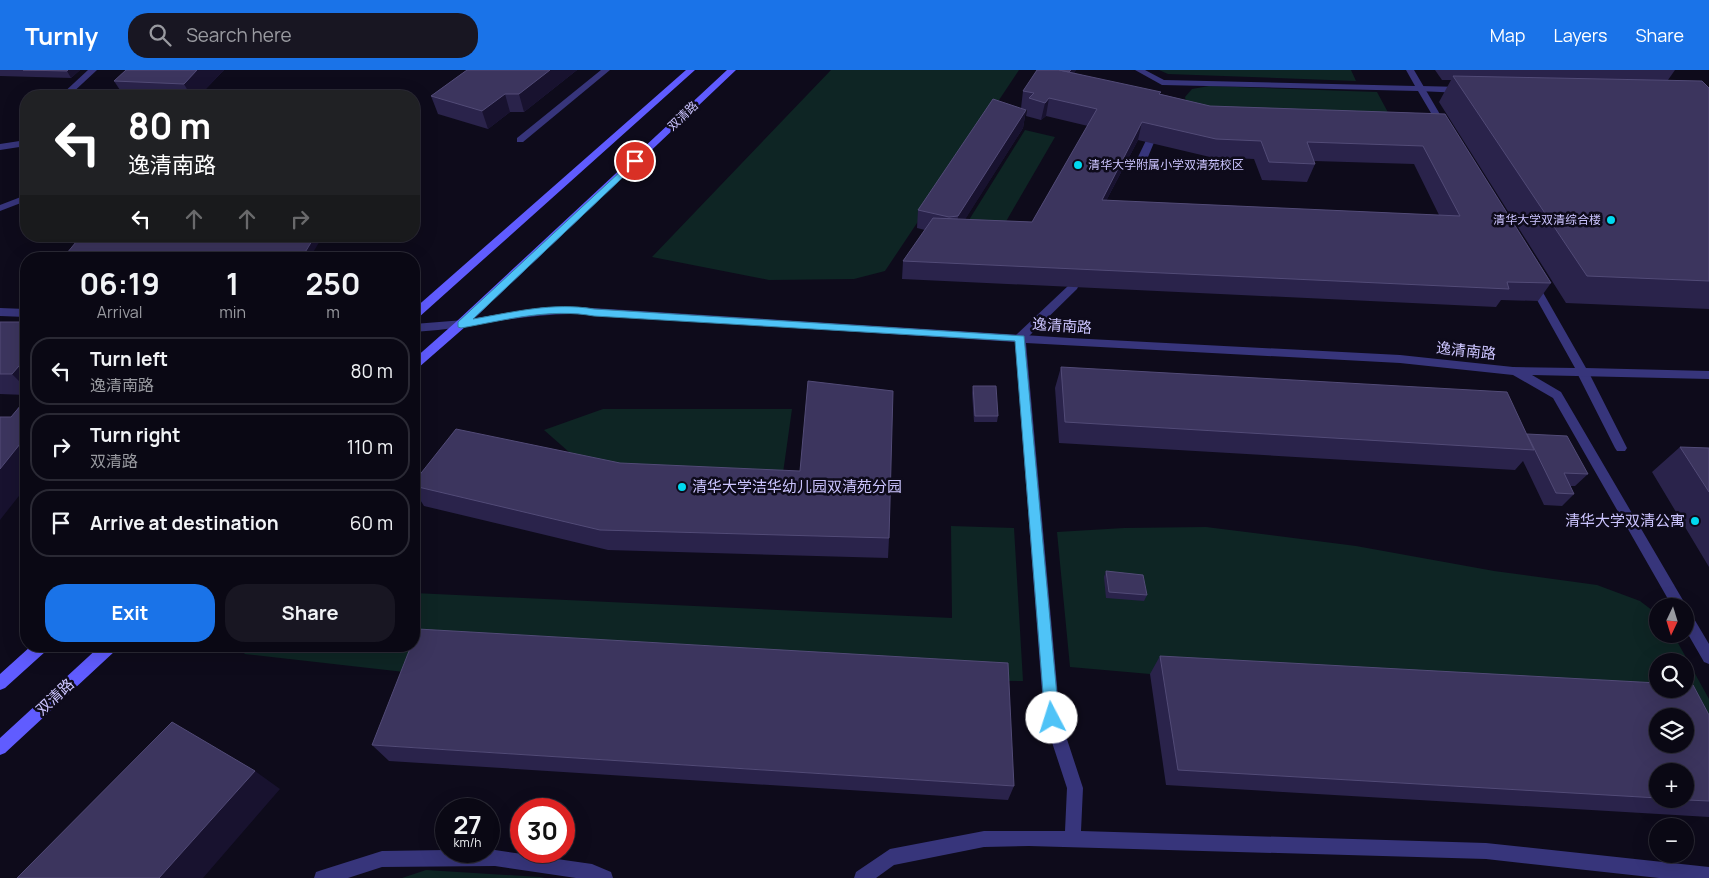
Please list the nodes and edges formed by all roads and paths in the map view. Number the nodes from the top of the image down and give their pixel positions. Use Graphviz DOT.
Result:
graph roads {
  1 [pos="93,70"];
  2 [pos="606,70"];
  3 [pos="690,70"];
  4 [pos="732,70"];
  5 [pos="1139,70"];
  6 [pos="1410,70"];
  7 [pos="1421,89"];
  8 [pos="71,90"];
  9 [pos="1470,90"];
  10 [pos="1160,122"];
  11 [pos="1450,139"];
  12 [pos="520,140"];
  13 [pos="20,143"];
  14 [pos="0,147"];
  15 [pos="1143,157"];
  16 [pos="20,200"];
  17 [pos="0,208"];
  18 [pos="1528,274"];
  19 [pos="1073,287"];
  20 [pos="420,309"];
  21 [pos="0,312"];
  22 [pos="20,313"];
  23 [pos="461,324"];
  24 [pos="420,327"];
  25 [pos="1020,338"];
  26 [pos="420,360"];
  27 [pos="1513,371"];
  28 [pos="1582,371"];
  29 [pos="1709,375"];
  30 [pos="1621,448"];
  31 [pos="1674,598"];
  32 [pos="1694,631"];
  33 [pos="34,652"];
  34 [pos="104,652"];
  35 [pos="1709,657"];
  36 [pos="0,683"];
  37 [pos="0,748"];
  38 [pos="1073,839"];
  39 [pos="1709,875"];
  40 [pos="322,878"];
  41 [pos="605,878"];
  42 [pos="862,878"];
  1 -- 8 [label="street"];
  2 -- 12 [label="street"];
  3 -- 20 [label="main road, 双清路"];
  4 -- 23 [label="main road, 双清路"];
  5 -- 7 [label="street"];
  6 -- 7 [label="street"];
  7 -- 9 [label="street"];
  7 -- 11 [label="street"];
  10 -- 15 [label="street"];
  13 -- 14 [label="street"];
  16 -- 17 [label="street"];
  18 -- 28 [label="street"];
  19 -- 25 [label="street"];
  21 -- 22 [label="street"];
  23 -- 24 [label="street, 逸清南路"];
  23 -- 25 [label="street, 逸清南路"];
  23 -- 26 [label="main road, 双清路"];
  25 -- 27 [label="street, 逸清南路"];
  25 -- 38 [label="street"];
  27 -- 28 [label="street, 逸清南路"];
  27 -- 31 [label="street"];
  28 -- 29 [label="street, 逸清南路"];
  28 -- 30 [label="street"];
  32 -- 35 [label="street"];
  33 -- 36 [label="main road"];
  34 -- 37 [label="main road, 双清路"];
  38 -- 39 [label="street"];
  38 -- 42 [label="street"];
  40 -- 41 [label="street"];
}
